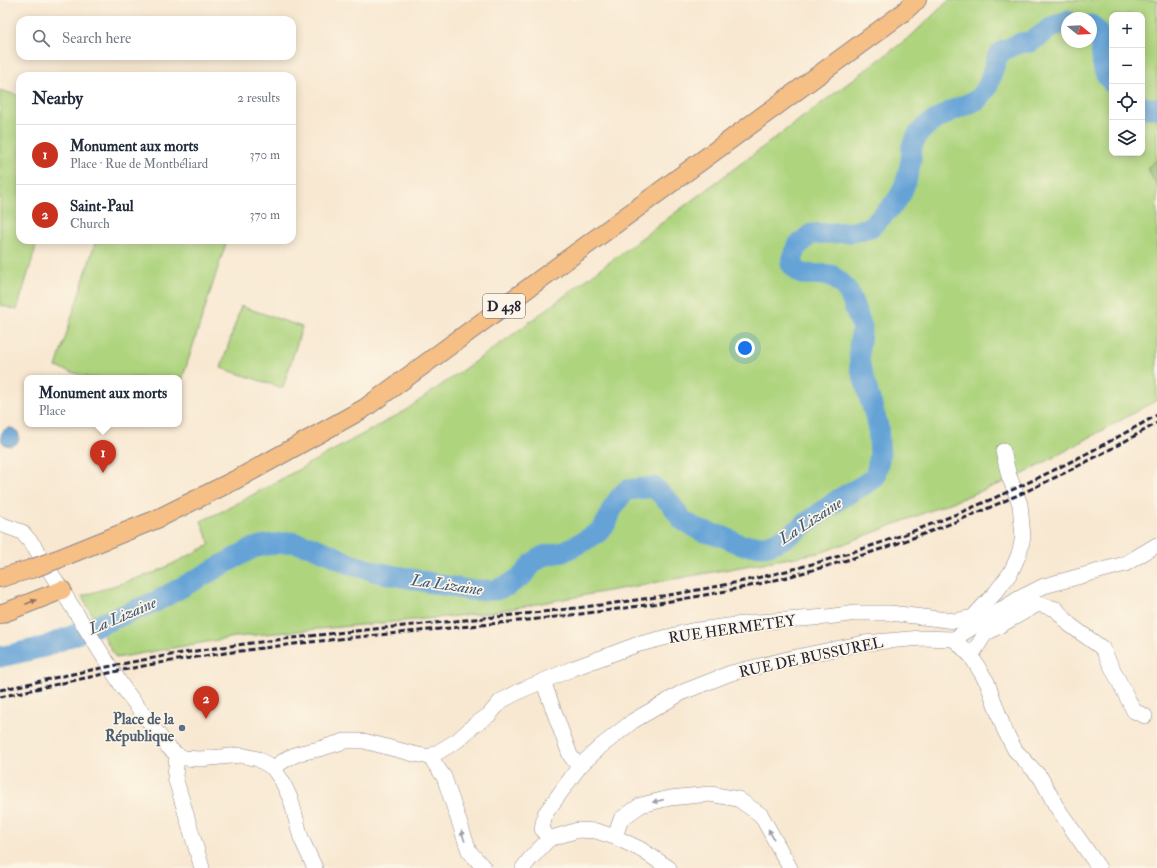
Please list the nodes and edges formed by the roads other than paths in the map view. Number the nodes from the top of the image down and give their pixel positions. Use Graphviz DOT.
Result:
graph roads {
  1 [pos="917,0"];
  2 [pos="1003,451"];
  3 [pos="0,524"];
  4 [pos="1157,544"];
  5 [pos="36,562"];
  6 [pos="0,578"];
  7 [pos="65,595"];
  8 [pos="0,614"];
  9 [pos="954,639"];
  10 [pos="971,656"];
  11 [pos="543,681"];
  12 [pos="1144,716"];
  13 [pos="177,755"];
  14 [pos="430,757"];
  15 [pos="579,767"];
  16 [pos="273,768"];
  17 [pos="615,837"];
  18 [pos="549,839"];
  19 [pos="202,868"];
  20 [pos="315,868"];
  21 [pos="484,868"];
  22 [pos="523,868"];
  23 [pos="669,868"];
  24 [pos="790,868"];
  25 [pos="1099,868"];
  1 -- 5 [label="main road, D 438, bridge"];
  2 -- 11 [label="street, RUE HERMETEY"];
  3 -- 5 [label="street"];
  4 -- 9 [label="street"];
  5 -- 6 [label="main road, D 438"];
  5 -- 7 [label="street"];
  8 -- 7 [label="main road, one-way"];
  7 -- 13 [label="street"];
  9 -- 10 [label="street"];
  9 -- 15 [label="street, RUE DE BUSSUREL"];
  10 -- 12 [label="street"];
  10 -- 25 [label="street"];
  11 -- 14 [label="street, RUE HERMETEY"];
  11 -- 15 [label="street"];
  13 -- 16 [label="street"];
  13 -- 19 [label="street"];
  14 -- 16 [label="street"];
  21 -- 14 [label="street, one-way"];
  15 -- 18 [label="street, RUE DE BUSSUREL"];
  16 -- 20 [label="street"];
  17 -- 18 [label="street"];
  17 -- 23 [label="street"];
  24 -- 17 [label="street, one-way"];
  18 -- 22 [label="street"];
}
